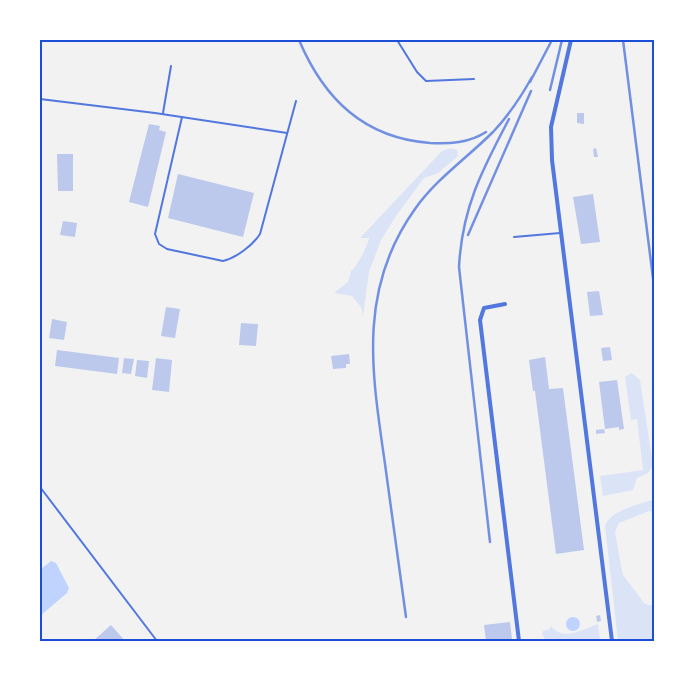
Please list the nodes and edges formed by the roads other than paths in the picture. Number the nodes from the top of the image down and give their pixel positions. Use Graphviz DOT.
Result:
graph roads {
  1 [pos="397,40"];
  2 [pos="571,40"];
  3 [pos="171,66"];
  4 [pos="474,79"];
  5 [pos="40,99"];
  6 [pos="296,101"];
  7 [pos="163,114"];
  8 [pos="182,117"];
  9 [pos="287,133"];
  10 [pos="560,233"];
  11 [pos="514,237"];
  12 [pos="506,304"];
  13 [pos="40,487"];
  14 [pos="157,641"];
  15 [pos="519,641"];
  16 [pos="612,641"];
  1 -- 4 [label="lane"];
  2 -- 10 [label="street"];
  3 -- 7 [label="lane"];
  5 -- 7 [label="lane"];
  6 -- 9 [label="lane"];
  7 -- 8 [label="lane"];
  8 -- 9 [label="lane"];
  8 -- 9 [label="lane"];
  10 -- 11 [label="lane"];
  10 -- 16 [label="street"];
  12 -- 15 [label="street"];
  13 -- 14 [label="lane"];
}
